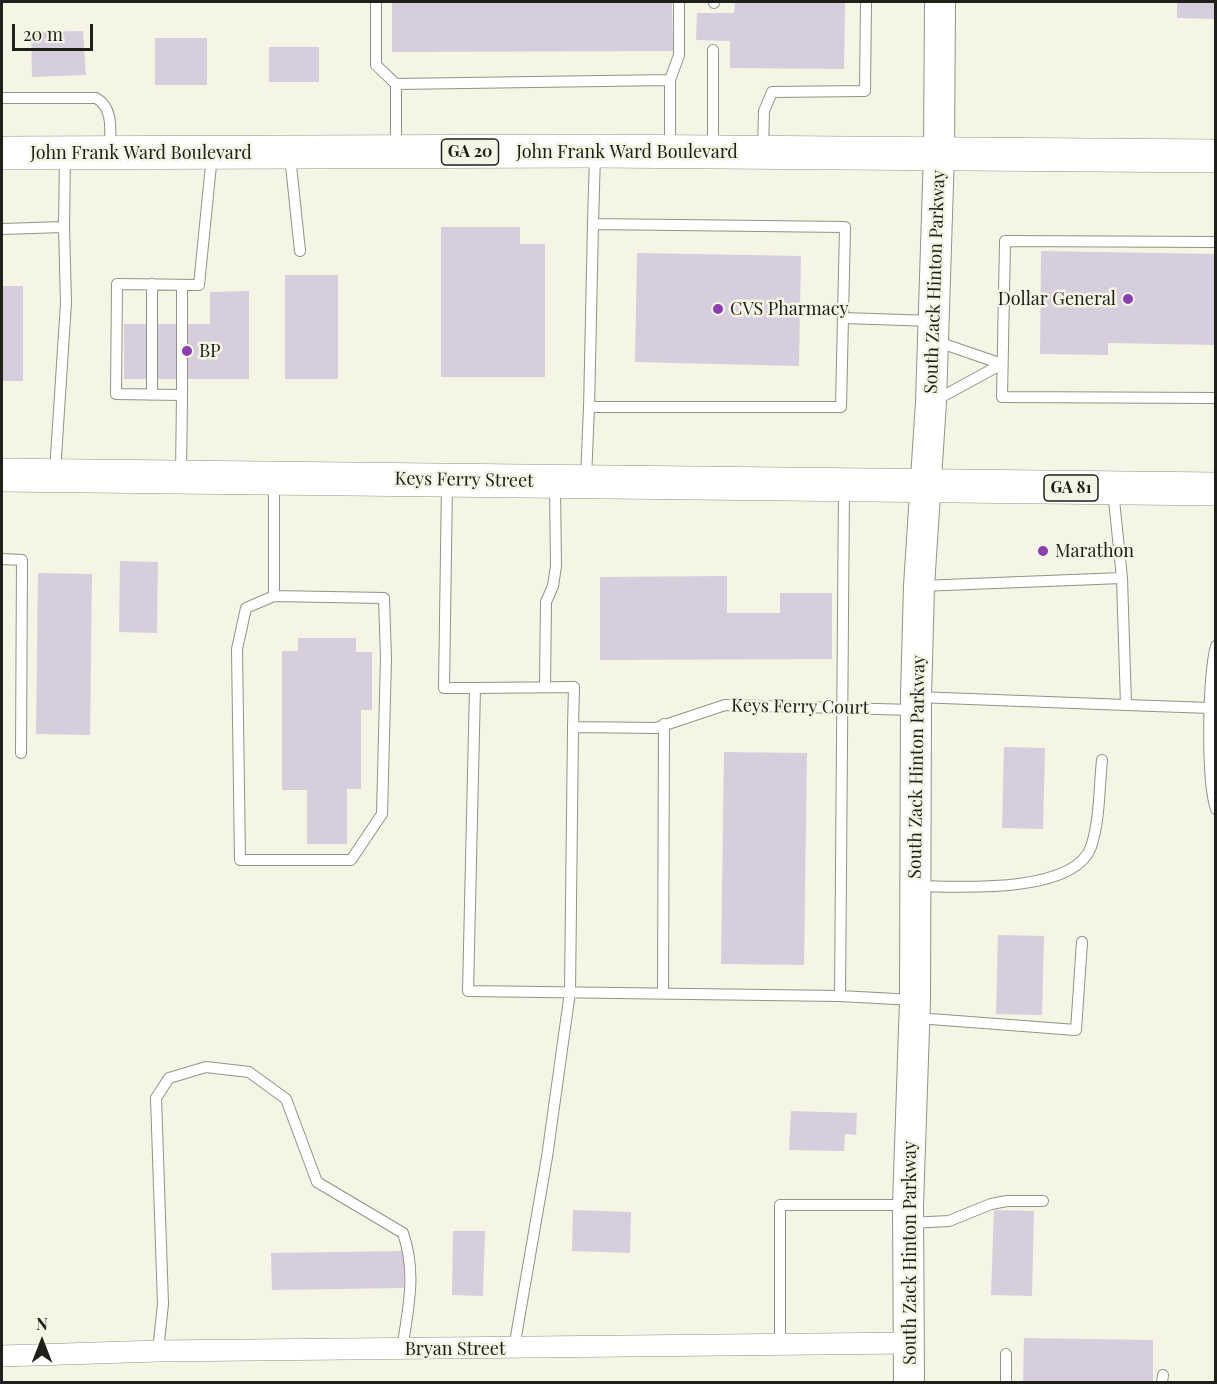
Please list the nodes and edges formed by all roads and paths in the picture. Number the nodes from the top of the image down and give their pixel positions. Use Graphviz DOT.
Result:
graph roads {
  1 [pos="375,2"];
  2 [pos="679,2"];
  3 [pos="866,2"];
  4 [pos="940,2"];
  5 [pos="713,50"];
  6 [pos="670,80"];
  7 [pos="396,84"];
  8 [pos="2,98"];
  9 [pos="595,151"];
  10 [pos="670,152"];
  11 [pos="714,152"];
  12 [pos="763,152"];
  13 [pos="2,153"];
  14 [pos="65,153"];
  15 [pos="110,153"];
  16 [pos="213,153"];
  17 [pos="290,153"];
  18 [pos="396,153"];
  19 [pos="939,153"];
  20 [pos="1215,156"];
  21 [pos="593,224"];
  22 [pos="64,227"];
  23 [pos="2,229"];
  24 [pos="1215,242"];
  25 [pos="300,251"];
  26 [pos="152,284"];
  27 [pos="182,285"];
  28 [pos="843,318"];
  29 [pos="933,330"];
  30 [pos="1002,364"];
  31 [pos="152,395"];
  32 [pos="182,395"];
  33 [pos="1215,398"];
  34 [pos="931,402"];
  35 [pos="589,409"];
  36 [pos="2,475"];
  37 [pos="55,476"];
  38 [pos="181,477"];
  39 [pos="274,478"];
  40 [pos="447,480"];
  41 [pos="571,482"];
  42 [pos="844,485"];
  43 [pos="926,486"];
  44 [pos="1113,488"];
  45 [pos="1215,489"];
  46 [pos="2,560"];
  47 [pos="1122,578"];
  48 [pos="920,586"];
  49 [pos="274,597"];
  50 [pos="1215,646"];
  51 [pos="545,686"];
  52 [pos="475,688"];
  53 [pos="916,703"];
  54 [pos="1126,705"];
  55 [pos="844,707"];
  56 [pos="1210,708"];
  57 [pos="664,724"];
  58 [pos="573,727"];
  59 [pos="21,753"];
  60 [pos="1102,760"];
  61 [pos="1215,809"];
  62 [pos="915,886"];
  63 [pos="1082,942"];
  64 [pos="570,992"];
  65 [pos="663,993"];
  66 [pos="840,996"];
  67 [pos="914,1009"];
  68 [pos="1043,1201"];
  69 [pos="909,1214"];
  70 [pos="909,1343"];
  71 [pos="780,1345"];
  72 [pos="514,1349"];
  73 [pos="402,1350"];
  74 [pos="158,1351"];
  75 [pos="1006,1354"];
  76 [pos="2,1356"];
  77 [pos="909,1383"];
  78 [pos="1006,1383"];
  1 -- 7 [label="lane"];
  2 -- 6 [label="lane"];
  3 -- 12 [label="lane"];
  4 -- 19 [label="main road, South Zack Hinton Parkway"];
  5 -- 11 [label="lane"];
  6 -- 7 [label="lane"];
  6 -- 10 [label="lane"];
  7 -- 18 [label="lane"];
  8 -- 15 [label="lane"];
  9 -- 10 [label="main road, John Frank Ward Boulevard / GA 20"];
  9 -- 18 [label="main road, John Frank Ward Boulevard / GA 20"];
  9 -- 21 [label="lane"];
  10 -- 11 [label="main road, John Frank Ward Boulevard / GA 20"];
  11 -- 12 [label="main road, John Frank Ward Boulevard / GA 20"];
  12 -- 19 [label="main road, John Frank Ward Boulevard / GA 20"];
  13 -- 14 [label="main road, John Frank Ward Boulevard / GA 20"];
  14 -- 15 [label="main road, John Frank Ward Boulevard / GA 20"];
  14 -- 22 [label="lane"];
  15 -- 16 [label="main road, John Frank Ward Boulevard / GA 20"];
  16 -- 17 [label="main road, John Frank Ward Boulevard / GA 20"];
  16 -- 27 [label="lane"];
  17 -- 18 [label="main road, John Frank Ward Boulevard / GA 20"];
  17 -- 25 [label="lane"];
  19 -- 20 [label="main road, John Frank Ward Boulevard"];
  19 -- 29 [label="main road, South Zack Hinton Parkway"];
  21 -- 28 [label="lane"];
  21 -- 35 [label="lane"];
  22 -- 23 [label="lane"];
  22 -- 37 [label="lane"];
  24 -- 30 [label="lane"];
  26 -- 27 [label="lane"];
  26 -- 31 [label="lane"];
  26 -- 31 [label="lane"];
  27 -- 32 [label="lane"];
  28 -- 29 [label="lane"];
  28 -- 35 [label="lane"];
  29 -- 30 [label="lane"];
  29 -- 34 [label="main road, South Zack Hinton Parkway"];
  30 -- 33 [label="lane"];
  30 -- 34 [label="lane"];
  31 -- 32 [label="lane"];
  32 -- 38 [label="lane"];
  34 -- 43 [label="main road, South Zack Hinton Parkway"];
  35 -- 41 [label="lane"];
  36 -- 37 [label="main road, Keys Ferry Street"];
  37 -- 38 [label="main road, Keys Ferry Street"];
  38 -- 39 [label="main road, Keys Ferry Street"];
  39 -- 40 [label="main road, Keys Ferry Street"];
  39 -- 49 [label="lane"];
  40 -- 41 [label="main road, Keys Ferry Street"];
  40 -- 52 [label="lane"];
  41 -- 42 [label="main road, Keys Ferry Street"];
  41 -- 51 [label="lane"];
  42 -- 43 [label="main road, Keys Ferry Street"];
  42 -- 55 [label="lane"];
  43 -- 44 [label="main road, GA 81"];
  43 -- 48 [label="main road, South Zack Hinton Parkway"];
  44 -- 45 [label="main road, GA 81"];
  44 -- 47 [label="lane"];
  46 -- 59 [label="lane"];
  47 -- 48 [label="lane"];
  47 -- 54 [label="lane"];
  48 -- 53 [label="main road, South Zack Hinton Parkway"];
  49 -- 49 [label="lane"];
  50 -- 56 [label="lane"];
  51 -- 52 [label="lane"];
  51 -- 58 [label="lane"];
  52 -- 64 [label="lane"];
  53 -- 54 [label="lane, Keys Ferry Court"];
  53 -- 55 [label="lane, Keys Ferry Court"];
  53 -- 62 [label="main road, South Zack Hinton Parkway"];
  54 -- 56 [label="lane, Keys Ferry Court"];
  55 -- 57 [label="lane, Keys Ferry Court"];
  55 -- 66 [label="lane"];
  56 -- 61 [label="lane"];
  57 -- 58 [label="lane, Keys Ferry Court"];
  57 -- 65 [label="lane"];
  58 -- 64 [label="lane"];
  60 -- 62 [label="lane"];
  62 -- 67 [label="main road, South Zack Hinton Parkway"];
  63 -- 67 [label="lane"];
  64 -- 65 [label="lane"];
  64 -- 72 [label="lane"];
  65 -- 66 [label="lane"];
  66 -- 67 [label="lane"];
  67 -- 69 [label="main road, South Zack Hinton Parkway"];
  68 -- 69 [label="lane"];
  69 -- 70 [label="main road, South Zack Hinton Parkway"];
  69 -- 71 [label="lane"];
  70 -- 71 [label="street, Bryan Street"];
  70 -- 77 [label="main road, South Zack Hinton Parkway"];
  71 -- 72 [label="street, Bryan Street"];
  72 -- 73 [label="street, Bryan Street"];
  73 -- 74 [label="street, Bryan Street"];
  73 -- 74 [label="lane"];
  74 -- 76 [label="street, Bryan Street"];
  75 -- 78 [label="lane"];
}
